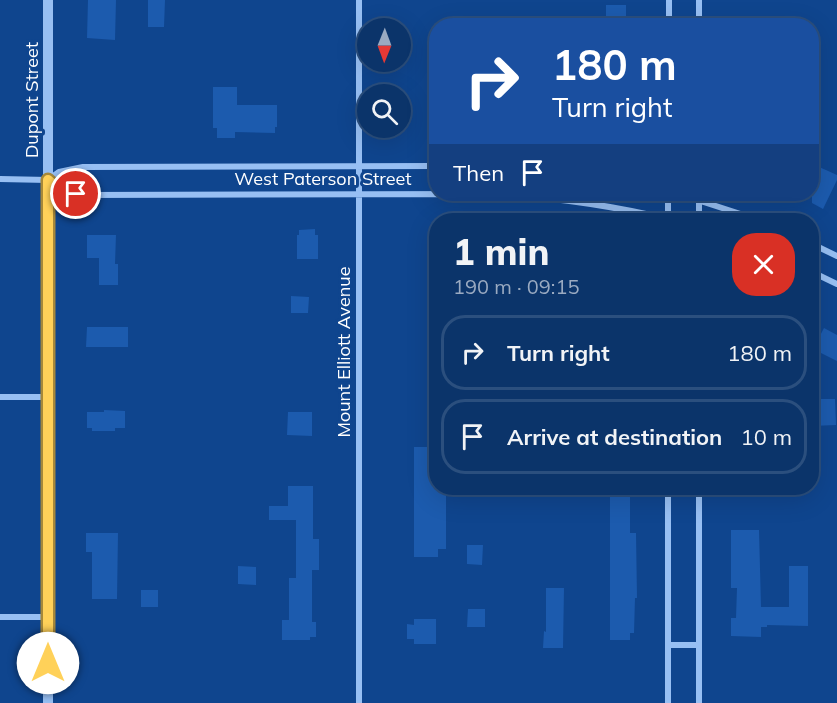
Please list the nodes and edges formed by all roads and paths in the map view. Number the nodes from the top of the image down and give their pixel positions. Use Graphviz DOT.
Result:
graph roads {
  1 [pos="48,0"];
  2 [pos="359,0"];
  3 [pos="669,0"];
  4 [pos="699,0"];
  5 [pos="669,18"];
  6 [pos="699,18"];
  7 [pos="359,166"];
  8 [pos="429,166"];
  9 [pos="0,179"];
  10 [pos="48,180"];
  11 [pos="429,194"];
  12 [pos="359,195"];
  13 [pos="572,201"];
  14 [pos="712,201"];
  15 [pos="638,213"];
  16 [pos="742,213"];
  17 [pos="819,247"];
  18 [pos="837,256"];
  19 [pos="819,275"];
  20 [pos="837,284"];
  21 [pos="0,397"];
  22 [pos="48,397"];
  23 [pos="668,495"];
  24 [pos="699,495"];
  25 [pos="0,617"];
  26 [pos="48,617"];
  27 [pos="668,645"];
  28 [pos="699,645"];
  29 [pos="48,703"];
  30 [pos="359,703"];
  31 [pos="668,703"];
  32 [pos="699,703"];
  1 -- 10 [label="street, Dupont Street"];
  2 -- 7 [label="street, Mount Elliott Avenue"];
  3 -- 5 [label="street"];
  4 -- 6 [label="street"];
  7 -- 8 [label="street, West Paterson Street"];
  7 -- 10 [label="street, West Paterson Street"];
  7 -- 12 [label="street, Mount Elliott Avenue"];
  9 -- 10 [label="street, West Paterson Street"];
  10 -- 12 [label="street, West Paterson Street"];
  10 -- 22 [label="street, Dupont Street"];
  11 -- 12 [label="street, West Paterson Street"];
  12 -- 30 [label="street, Mount Elliott Avenue"];
  13 -- 15 [label="street, West Paterson Street"];
  14 -- 16 [label="street"];
  17 -- 18 [label="street"];
  19 -- 20 [label="street"];
  21 -- 22 [label="street"];
  22 -- 26 [label="street, Dupont Street"];
  23 -- 27 [label="street"];
  24 -- 28 [label="street"];
  25 -- 26 [label="street"];
  26 -- 29 [label="street, Dupont Street"];
  27 -- 28 [label="street"];
  27 -- 31 [label="street"];
  28 -- 32 [label="street"];
}
